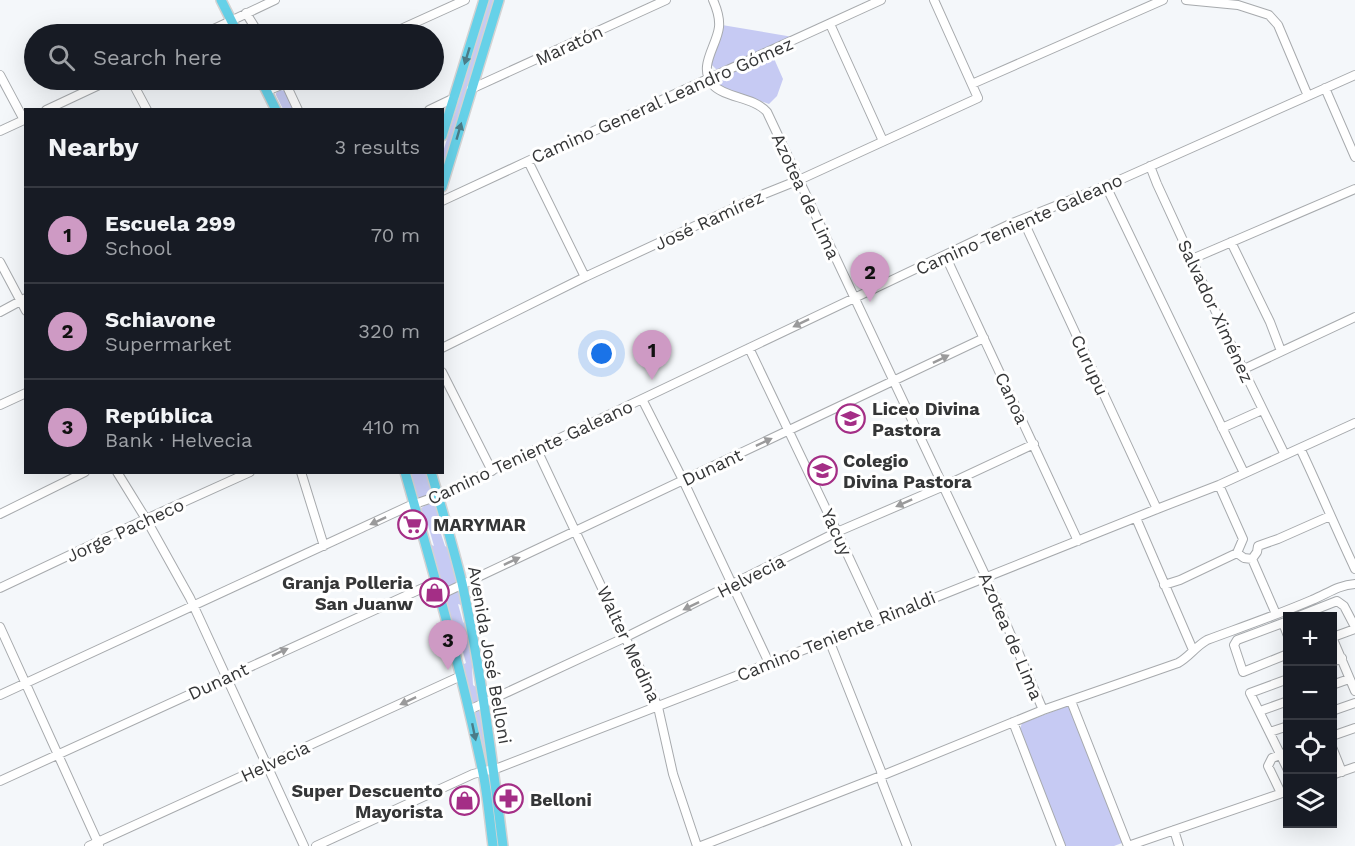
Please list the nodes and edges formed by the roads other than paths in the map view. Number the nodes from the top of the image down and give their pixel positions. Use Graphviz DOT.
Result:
graph roads {
  1 [pos="221,0"];
  2 [pos="275,0"];
  3 [pos="465,0"];
  4 [pos="484,0"];
  5 [pos="499,0"];
  6 [pos="666,0"];
  7 [pos="713,0"];
  8 [pos="881,0"];
  9 [pos="934,0"];
  10 [pos="1163,0"];
  11 [pos="1186,0"];
  12 [pos="246,13"];
  13 [pos="231,20"];
  14 [pos="223,24"];
  15 [pos="233,24"];
  16 [pos="253,24"];
  17 [pos="412,24"];
  18 [pos="830,24"];
  19 [pos="0,75"];
  20 [pos="1355,75"];
  21 [pos="709,78"];
  22 [pos="972,84"];
  23 [pos="1325,88"];
  24 [pos="89,90"];
  25 [pos="136,90"];
  26 [pos="291,90"];
  27 [pos="471,90"];
  28 [pos="267,91"];
  29 [pos="1308,96"];
  30 [pos="454,98"];
  31 [pos="50,108"];
  32 [pos="146,108"];
  33 [pos="275,108"];
  34 [pos="297,108"];
  35 [pos="433,108"];
  36 [pos="24,118"];
  37 [pos="24,120"];
  38 [pos="444,130"];
  39 [pos="0,131"];
  40 [pos="883,141"];
  41 [pos="1355,157"];
  42 [pos="528,161"];
  43 [pos="1150,166"];
  44 [pos="444,180"];
  45 [pos="799,180"];
  46 [pos="1106,186"];
  47 [pos="1355,189"];
  48 [pos="444,200"];
  49 [pos="1023,220"];
  50 [pos="1231,242"];
  51 [pos="945,255"];
  52 [pos="1192,258"];
  53 [pos="0,262"];
  54 [pos="585,277"];
  55 [pos="854,298"];
  56 [pos="23,300"];
  57 [pos="0,312"];
  58 [pos="1355,317"];
  59 [pos="984,338"];
  60 [pos="444,347"];
  61 [pos="749,348"];
  62 [pos="1281,351"];
  63 [pos="1244,369"];
  64 [pos="444,376"];
  65 [pos="894,381"];
  66 [pos="24,394"];
  67 [pos="642,399"];
  68 [pos="0,405"];
  69 [pos="1262,410"];
  70 [pos="1355,423"];
  71 [pos="1222,428"];
  72 [pos="789,430"];
  73 [pos="1034,444"];
  74 [pos="1300,448"];
  75 [pos="537,450"];
  76 [pos="1285,455"];
  77 [pos="492,471"];
  78 [pos="1244,473"];
  79 [pos="81,474"];
  80 [pos="118,474"];
  81 [pos="246,474"];
  82 [pos="301,474"];
  83 [pos="406,474"];
  84 [pos="432,474"];
  85 [pos="683,480"];
  86 [pos="1219,485"];
  87 [pos="944,486"];
  88 [pos="438,496"];
  89 [pos="415,505"];
  90 [pos="1157,509"];
  91 [pos="0,514"];
  92 [pos="1330,516"];
  93 [pos="1136,518"];
  94 [pos="146,519"];
  95 [pos="576,531"];
  96 [pos="837,532"];
  97 [pos="1243,539"];
  98 [pos="1078,541"];
  99 [pos="324,546"];
  100 [pos="1258,546"];
  101 [pos="1237,553"];
  102 [pos="1252,560"];
  103 [pos="1355,569"];
  104 [pos="986,576"];
  105 [pos="436,582"];
  106 [pos="1355,584"];
  107 [pos="462,585"];
  108 [pos="733,585"];
  109 [pos="1164,585"];
  110 [pos="0,588"];
  111 [pos="441,595"];
  112 [pos="193,605"];
  113 [pos="1309,612"];
  114 [pos="1276,614"];
  115 [pos="878,620"];
  116 [pos="1283,623"];
  117 [pos="0,627"];
  118 [pos="1355,628"];
  119 [pos="1337,635"];
  120 [pos="626,637"];
  121 [pos="829,640"];
  122 [pos="1337,646"];
  123 [pos="1193,650"];
  124 [pos="1283,656"];
  125 [pos="1342,658"];
  126 [pos="1337,660"];
  127 [pos="769,663"];
  128 [pos="461,676"];
  129 [pos="227,677"];
  130 [pos="1283,681"];
  131 [pos="25,683"];
  132 [pos="1353,684"];
  133 [pos="1337,685"];
  134 [pos="0,695"];
  135 [pos="1071,701"];
  136 [pos="1283,702"];
  137 [pos="1355,703"];
  138 [pos="484,704"];
  139 [pos="658,707"];
  140 [pos="1337,709"];
  141 [pos="469,710"];
  142 [pos="1042,710"];
  143 [pos="1260,711"];
  144 [pos="1013,722"];
  145 [pos="1283,727"];
  146 [pos="1355,728"];
  147 [pos="1270,732"];
  148 [pos="1337,734"];
  149 [pos="1283,752"];
  150 [pos="1283,754"];
  151 [pos="58,755"];
  152 [pos="1337,760"];
  153 [pos="266,765"];
  154 [pos="1355,767"];
  155 [pos="494,770"];
  156 [pos="482,771"];
  157 [pos="1342,772"];
  158 [pos="1335,774"];
  159 [pos="881,776"];
  160 [pos="0,781"];
  161 [pos="1283,790"];
  162 [pos="1283,792"];
  163 [pos="1174,830"];
  164 [pos="99,844"];
  165 [pos="89,846"];
  166 [pos="304,846"];
  167 [pos="315,846"];
  168 [pos="493,846"];
  169 [pos="503,846"];
  170 [pos="699,846"];
  171 [pos="907,846"];
  172 [pos="1061,846"];
  173 [pos="1128,846"];
  174 [pos="1179,846"];
  1 -- 13 [label="main road"];
  2 -- 12 [label="street"];
  3 -- 17 [label="street"];
  4 -- 30 [label="main road, one-way"];
  5 -- 27 [label="main road"];
  6 -- 27 [label="street, Maratón"];
  7 -- 21 [label="street"];
  8 -- 18 [label="street, Camino General Leandro Gómez"];
  9 -- 22 [label="street"];
  10 -- 22 [label="street"];
  11 -- 29 [label="street"];
  12 -- 13 [label="street"];
  12 -- 16 [label="street"];
  13 -- 14 [label="street"];
  13 -- 15 [label="main road"];
  18 -- 21 [label="street, Camino General Leandro Gómez"];
  18 -- 40 [label="street"];
  19 -- 36 [label="street"];
  20 -- 23 [label="street, Camino Teniente Galeano"];
  21 -- 42 [label="street, Camino General Leandro Gómez"];
  21 -- 45 [label="street, Azotea de Lima"];
  22 -- 40 [label="street, José Ramírez"];
  23 -- 29 [label="street, Camino Teniente Galeano"];
  23 -- 41 [label="street"];
  24 -- 31 [label="street"];
  25 -- 32 [label="street"];
  26 -- 34 [label="street"];
  44 -- 27 [label="main road, one-way"];
  28 -- 33 [label="main road"];
  29 -- 43 [label="street, Camino Teniente Galeano"];
  30 -- 35 [label="street"];
  30 -- 38 [label="main road"];
  37 -- 39 [label="street"];
  40 -- 45 [label="street, José Ramírez"];
  42 -- 48 [label="street, Camino General Leandro Gómez"];
  42 -- 54 [label="street"];
  43 -- 46 [label="street, Camino Teniente Galeano"];
  43 -- 52 [label="street, Salvador Ximénez"];
  45 -- 54 [label="street, José Ramírez"];
  45 -- 55 [label="street, Azotea de Lima"];
  46 -- 49 [label="street, Camino Teniente Galeano"];
  46 -- 71 [label="street"];
  47 -- 50 [label="street"];
  49 -- 51 [label="street, Camino Teniente Galeano"];
  49 -- 90 [label="street, Curupu"];
  50 -- 52 [label="street"];
  50 -- 62 [label="street"];
  51 -- 55 [label="street, Camino Teniente Galeano"];
  51 -- 59 [label="street, Canoa"];
  52 -- 63 [label="street, Salvador Ximénez"];
  53 -- 56 [label="street"];
  54 -- 60 [label="street, José Ramírez"];
  55 -- 61 [label="street, Camino Teniente Galeano, one-way"];
  55 -- 65 [label="street, Azotea de Lima"];
  56 -- 57 [label="street"];
  58 -- 62 [label="street"];
  65 -- 59 [label="street, Dunant, one-way"];
  59 -- 73 [label="street, Canoa"];
  61 -- 67 [label="street, Camino Teniente Galeano"];
  61 -- 72 [label="street, Yacuy"];
  62 -- 63 [label="street"];
  63 -- 69 [label="street, Salvador Ximénez"];
  64 -- 77 [label="street"];
  65 -- 72 [label="street, Dunant"];
  65 -- 87 [label="street, Azotea de Lima"];
  66 -- 68 [label="street"];
  67 -- 75 [label="street, Camino Teniente Galeano"];
  67 -- 85 [label="street"];
  69 -- 71 [label="street"];
  69 -- 76 [label="street, Salvador Ximénez"];
  70 -- 74 [label="street, Camino Teniente Rinaldi"];
  71 -- 78 [label="street"];
  85 -- 72 [label="street, Dunant, one-way"];
  72 -- 96 [label="street, Yacuy"];
  73 -- 87 [label="street, Helvecia"];
  73 -- 98 [label="street, Canoa"];
  74 -- 76 [label="street, Camino Teniente Rinaldi"];
  74 -- 92 [label="street"];
  75 -- 77 [label="street, Camino Teniente Galeano"];
  75 -- 95 [label="street, Walter Medina"];
  76 -- 78 [label="street, Camino Teniente Rinaldi"];
  77 -- 88 [label="street, Camino Teniente Galeano"];
  78 -- 86 [label="street, Camino Teniente Rinaldi"];
  79 -- 91 [label="street"];
  80 -- 94 [label="street"];
  81 -- 94 [label="street, Jorge Pacheco"];
  82 -- 99 [label="street"];
  83 -- 89 [label="main road, Avenida José Belloni"];
  84 -- 88 [label="main road, Avenida José Belloni"];
  85 -- 95 [label="street, Dunant"];
  85 -- 108 [label="street"];
  86 -- 90 [label="street, Camino Teniente Rinaldi"];
  86 -- 97 [label="street"];
  87 -- 96 [label="street, Helvecia, one-way"];
  87 -- 104 [label="street, Azotea de Lima"];
  88 -- 89 [label="street, Camino Teniente Galeano"];
  88 -- 107 [label="main road, Avenida José Belloni"];
  89 -- 99 [label="street, Camino Teniente Galeano, one-way"];
  89 -- 105 [label="main road, Avenida José Belloni"];
  90 -- 93 [label="street, Camino Teniente Rinaldi"];
  92 -- 100 [label="street"];
  92 -- 103 [label="street"];
  93 -- 98 [label="street, Camino Teniente Rinaldi"];
  93 -- 109 [label="street"];
  94 -- 110 [label="street, Jorge Pacheco"];
  94 -- 112 [label="street"];
  107 -- 95 [label="street, Dunant, one-way"];
  95 -- 120 [label="street, Walter Medina"];
  96 -- 108 [label="street, Helvecia"];
  96 -- 115 [label="street, Yacuy"];
  97 -- 100 [label="street"];
  97 -- 101 [label="street"];
  98 -- 104 [label="street, Camino Teniente Rinaldi"];
  99 -- 112 [label="street, Camino Teniente Galeano"];
  100 -- 102 [label="street"];
  101 -- 102 [label="street"];
  101 -- 109 [label="street"];
  102 -- 114 [label="street"];
  104 -- 115 [label="street, Camino Teniente Rinaldi"];
  104 -- 142 [label="street, Azotea de Lima"];
  105 -- 111 [label="main road, Avenida José Belloni"];
  129 -- 105 [label="street, Dunant, one-way"];
  106 -- 114 [label="street"];
  107 -- 111 [label="street, Dunant"];
  107 -- 138 [label="main road, Avenida José Belloni"];
  108 -- 120 [label="street, Helvecia, one-way"];
  108 -- 127 [label="street"];
  109 -- 123 [label="street"];
  111 -- 128 [label="main road, Avenida José Belloni"];
  112 -- 129 [label="street"];
  112 -- 131 [label="street, Camino Teniente Galeano"];
  113 -- 118 [label="street"];
  114 -- 123 [label="street"];
  115 -- 121 [label="street, Camino Teniente Rinaldi"];
  116 -- 124 [label="street"];
  117 -- 131 [label="street"];
  118 -- 119 [label="street"];
  120 -- 138 [label="street, Helvecia"];
  120 -- 139 [label="street, Walter Medina"];
  121 -- 127 [label="street, Camino Teniente Rinaldi"];
  121 -- 159 [label="street"];
  122 -- 125 [label="street"];
  123 -- 135 [label="street"];
  125 -- 126 [label="street"];
  125 -- 132 [label="street"];
  127 -- 139 [label="street, Camino Teniente Rinaldi"];
  128 -- 141 [label="main road, Avenida José Belloni"];
  128 -- 153 [label="street, Helvecia, one-way"];
  129 -- 151 [label="street, Dunant"];
  129 -- 153 [label="street"];
  130 -- 143 [label="street"];
  131 -- 134 [label="street, Camino Teniente Galeano"];
  131 -- 151 [label="street"];
  132 -- 133 [label="street"];
  135 -- 142 [label="street"];
  135 -- 173 [label="street"];
  136 -- 143 [label="street"];
  137 -- 140 [label="street"];
  138 -- 141 [label="street, Helvecia"];
  138 -- 155 [label="main road, Avenida José Belloni"];
  139 -- 155 [label="street, Camino Teniente Rinaldi"];
  139 -- 170 [label="street, Walter Medina"];
  141 -- 156 [label="main road, Avenida José Belloni, one-way"];
  142 -- 144 [label="street"];
  143 -- 147 [label="street"];
  144 -- 159 [label="street"];
  144 -- 172 [label="street"];
  145 -- 147 [label="street"];
  146 -- 148 [label="street"];
  147 -- 149 [label="street"];
  150 -- 161 [label="street"];
  151 -- 160 [label="street, Dunant"];
  151 -- 164 [label="street"];
  152 -- 157 [label="street"];
  153 -- 164 [label="street, Helvecia"];
  153 -- 166 [label="street"];
  154 -- 157 [label="street"];
  155 -- 156 [label="street, Camino Teniente Rinaldi"];
  155 -- 169 [label="main road, Avenida José Belloni"];
  156 -- 167 [label="street, Camino Teniente Rinaldi"];
  156 -- 168 [label="main road, Avenida José Belloni"];
  157 -- 158 [label="street"];
  159 -- 170 [label="street"];
  159 -- 171 [label="street"];
  162 -- 163 [label="street"];
  163 -- 173 [label="street"];
  163 -- 174 [label="street"];
  164 -- 165 [label="street, Helvecia"];
}
